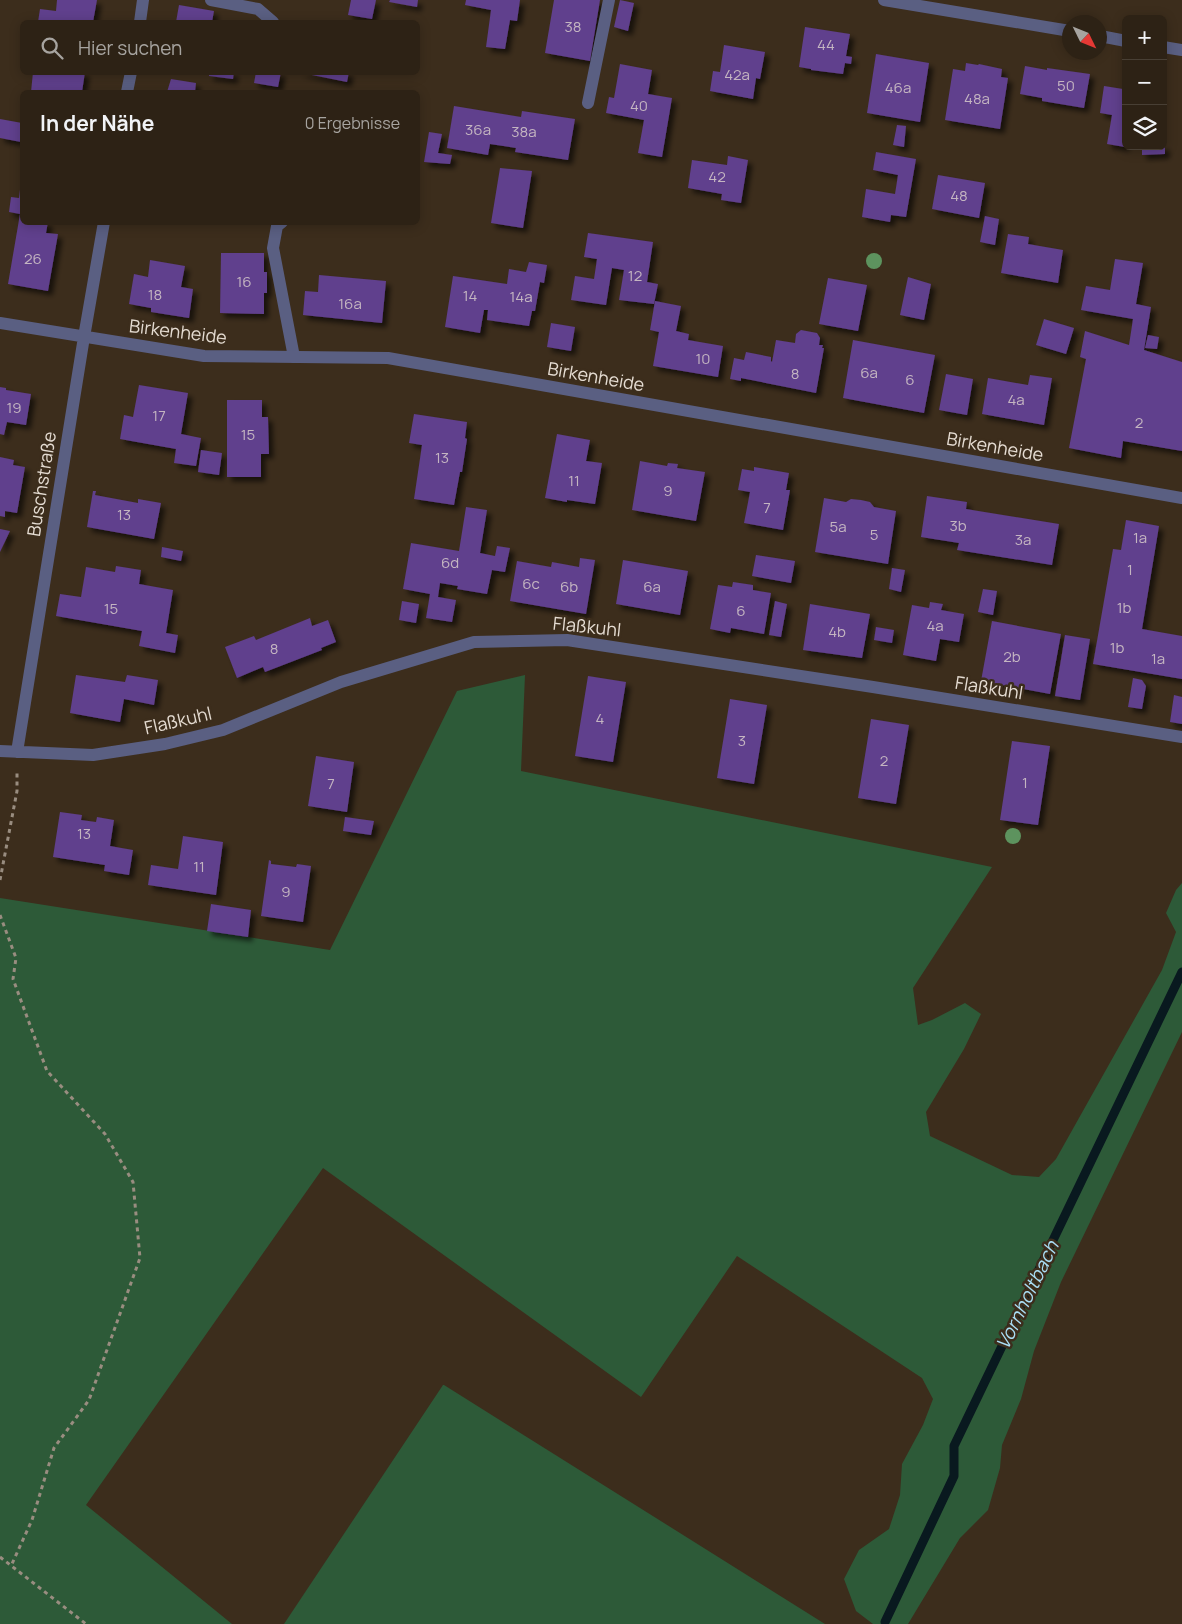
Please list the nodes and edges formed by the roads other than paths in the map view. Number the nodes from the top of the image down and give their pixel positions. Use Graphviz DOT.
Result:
graph roads {
  1 [pos="144,0"];
  2 [pos="211,0"];
  3 [pos="609,0"];
  4 [pos="884,0"];
  5 [pos="140,20"];
  6 [pos="271,20"];
  7 [pos="1062,30"];
  8 [pos="1107,37"];
  9 [pos="1122,40"];
  10 [pos="1167,48"];
  11 [pos="1182,50"];
  12 [pos="130,75"];
  13 [pos="127,90"];
  14 [pos="588,104"];
  15 [pos="103,225"];
  16 [pos="278,225"];
  17 [pos="0,323"];
  18 [pos="84,337"];
  19 [pos="294,357"];
  20 [pos="1182,498"];
  21 [pos="1182,738"];
  22 [pos="0,751"];
  23 [pos="17,752"];
  1 -- 5 [label="street"];
  2 -- 6 [label="street"];
  3 -- 14 [label="street"];
  4 -- 7 [label="street"];
  8 -- 9 [label="street"];
  10 -- 11 [label="street"];
  12 -- 13 [label="street"];
  15 -- 18 [label="street, Buschstraße"];
  16 -- 19 [label="street"];
  17 -- 18 [label="street, Birkenheide"];
  18 -- 19 [label="street, Birkenheide"];
  18 -- 23 [label="street, Buschstraße"];
  19 -- 20 [label="street, Birkenheide"];
  21 -- 23 [label="street, Flaßkuhl"];
  22 -- 23 [label="street, Flaßkuhl"];
}
